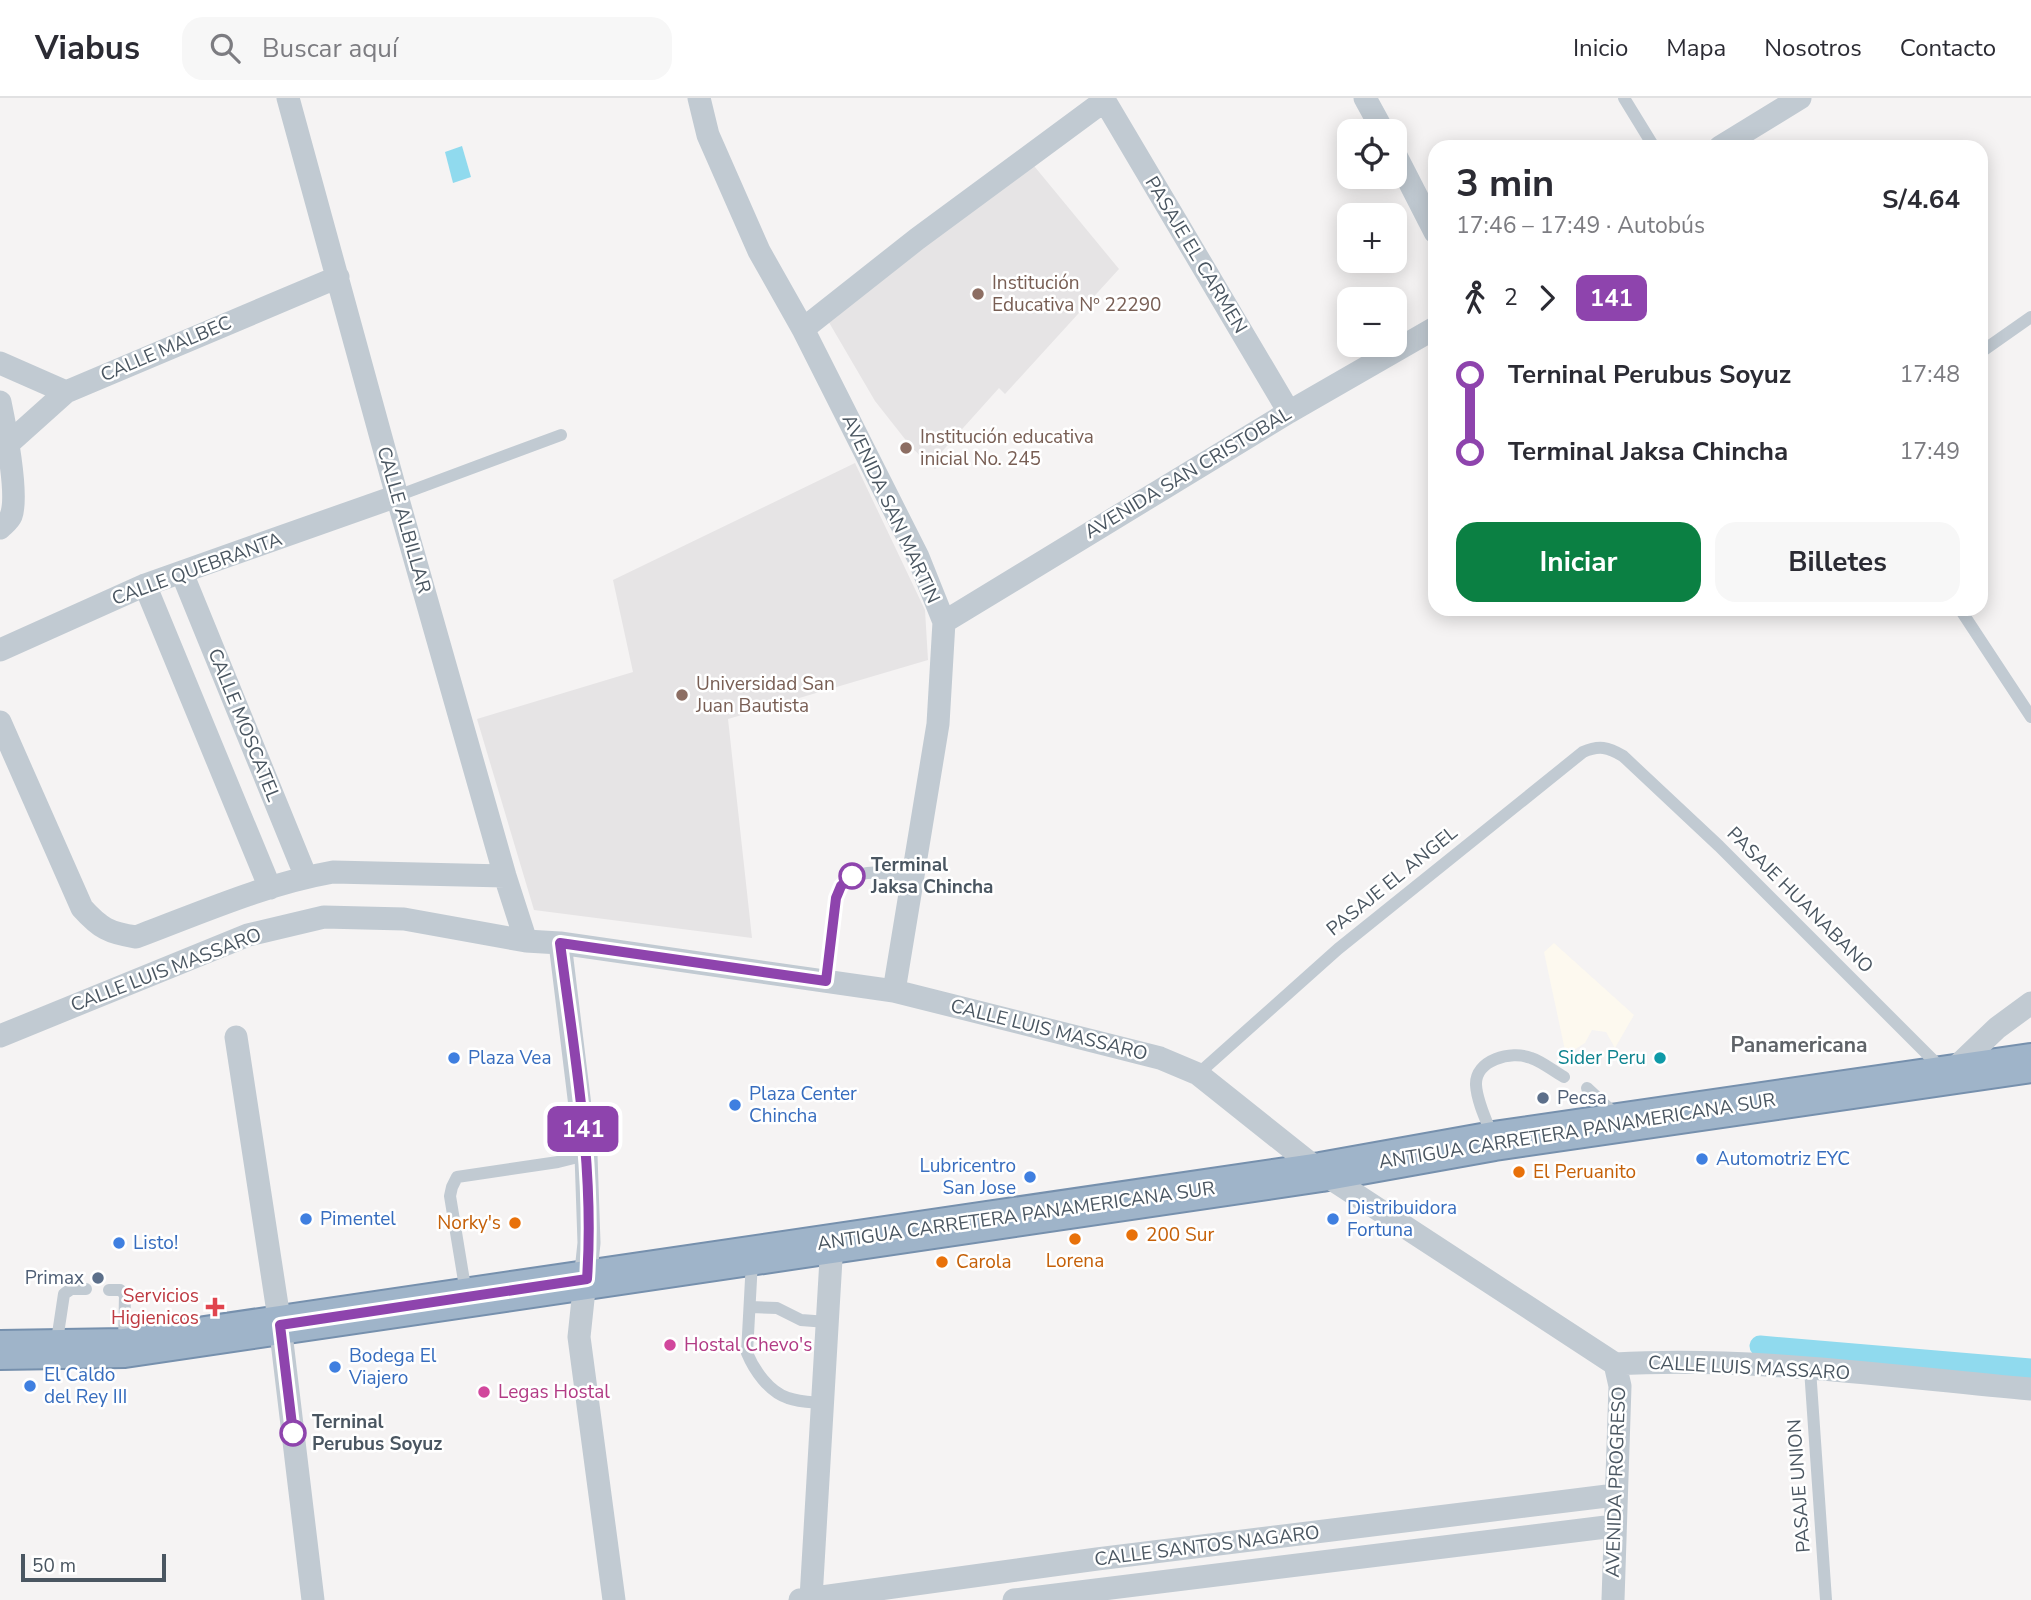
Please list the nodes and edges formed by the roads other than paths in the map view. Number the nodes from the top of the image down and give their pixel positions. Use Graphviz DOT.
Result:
graph roads {
  1 [pos="288,98"];
  2 [pos="699,98"];
  3 [pos="1366,98"];
  4 [pos="1624,98"];
  5 [pos="1801,98"];
  6 [pos="1104,99"];
  7 [pos="1377,119"];
  8 [pos="1650,140"];
  9 [pos="1732,140"];
  10 [pos="1407,177"];
  11 [pos="1428,218"];
  12 [pos="338,277"];
  13 [pos="2028,320"];
  14 [pos="803,328"];
  15 [pos="1428,332"];
  16 [pos="1988,347"];
  17 [pos="0,363"];
  18 [pos="66,391"];
  19 [pos="0,402"];
  20 [pos="1289,412"];
  21 [pos="561,435"];
  22 [pos="8,444"];
  23 [pos="397,496"];
  24 [pos="5,523"];
  25 [pos="182,573"];
  26 [pos="145,585"];
  27 [pos="1965,616"];
  28 [pos="944,622"];
  29 [pos="0,649"];
  30 [pos="2031,717"];
  31 [pos="0,722"];
  32 [pos="1623,756"];
  33 [pos="505,876"];
  34 [pos="306,877"];
  35 [pos="913,877"];
  36 [pos="270,888"];
  37 [pos="526,941"];
  38 [pos="560,943"];
  39 [pos="826,981"];
  40 [pos="894,991"];
  41 [pos="2031,1003"];
  42 [pos="2,1028"];
  43 [pos="236,1037"];
  44 [pos="2031,1063"];
  45 [pos="1198,1074"];
  46 [pos="1949,1075"];
  47 [pos="1564,1077"];
  48 [pos="1587,1088"];
  49 [pos="1623,1123"];
  50 [pos="1494,1141"];
  51 [pos="586,1155"];
  52 [pos="1321,1172"];
  53 [pos="832,1242"];
  54 [pos="752,1254"];
  55 [pos="587,1279"];
  56 [pos="86,1289"];
  57 [pos="109,1290"];
  58 [pos="467,1297"];
  59 [pos="750,1307"];
  60 [pos="827,1322"];
  61 [pos="280,1325"];
  62 [pos="124,1348"];
  63 [pos="0,1350"];
  64 [pos="56,1350"];
  65 [pos="1615,1364"];
  66 [pos="1810,1369"];
  67 [pos="2031,1389"];
  68 [pos="822,1404"];
  69 [pos="1615,1495"];
  70 [pos="1614,1526"];
  71 [pos="1097,1559"];
  72 [pos="1101,1594"];
  73 [pos="805,1599"];
  74 [pos="313,1600"];
  75 [pos="614,1600"];
  76 [pos="1014,1600"];
  77 [pos="1613,1600"];
  78 [pos="1826,1600"];
  1 -- 12 [label="street, CALLE ALBILLAR"];
  2 -- 14 [label="street, AVENIDA SAN MARTIN"];
  3 -- 7 [label="street"];
  4 -- 8 [label="lane"];
  5 -- 9 [label="street"];
  6 -- 14 [label="street"];
  6 -- 20 [label="street, PASAJE EL CARMEN"];
  10 -- 11 [label="street"];
  12 -- 18 [label="street, CALLE MALBEC"];
  12 -- 23 [label="street, CALLE ALBILLAR"];
  13 -- 16 [label="lane"];
  14 -- 28 [label="street, AVENIDA SAN MARTIN"];
  15 -- 20 [label="street, AVENIDA SAN CRISTOBAL"];
  17 -- 18 [label="street"];
  18 -- 22 [label="street, CALLE MALBEC"];
  19 -- 22 [label="street"];
  20 -- 28 [label="street, AVENIDA SAN CRISTOBAL"];
  21 -- 23 [label="lane"];
  22 -- 24 [label="street"];
  23 -- 25 [label="street, CALLE QUEBRANTA"];
  23 -- 33 [label="street, CALLE ALBILLAR"];
  25 -- 26 [label="street, CALLE QUEBRANTA"];
  25 -- 34 [label="street, CALLE MOSCATEL"];
  26 -- 29 [label="street, CALLE QUEBRANTA"];
  26 -- 36 [label="street, CALLE MOSCATEL"];
  27 -- 30 [label="lane"];
  28 -- 35 [label="street, AVENIDA SAN MARTIN"];
  31 -- 36 [label="street"];
  32 -- 45 [label="lane, PASAJE EL ANGEL"];
  32 -- 46 [label="lane, PASAJE HUANABANO"];
  33 -- 34 [label="street"];
  33 -- 37 [label="street, CALLE ALBILLAR"];
  34 -- 36 [label="street"];
  35 -- 39 [label="lane"];
  35 -- 40 [label="street, AVENIDA SAN MARTIN"];
  37 -- 38 [label="street, CALLE LUIS MASSARO"];
  37 -- 42 [label="street, CALLE LUIS MASSARO"];
  38 -- 39 [label="street, CALLE LUIS MASSARO"];
  38 -- 51 [label="street"];
  39 -- 40 [label="street, CALLE LUIS MASSARO"];
  40 -- 45 [label="street, CALLE LUIS MASSARO"];
  41 -- 46 [label="street"];
  43 -- 61 [label="street"];
  44 -- 46 [label="highway, ANTIGUA CARRETERA PANAMERICANA SUR"];
  45 -- 52 [label="street, CALLE LUIS MASSARO"];
  46 -- 49 [label="highway, ANTIGUA CARRETERA PANAMERICANA SUR"];
  47 -- 50 [label="lane"];
  48 -- 49 [label="lane"];
  49 -- 50 [label="highway, ANTIGUA CARRETERA PANAMERICANA SUR"];
  50 -- 52 [label="highway, ANTIGUA CARRETERA PANAMERICANA SUR"];
  51 -- 55 [label="street"];
  51 -- 58 [label="lane"];
  52 -- 53 [label="highway, ANTIGUA CARRETERA PANAMERICANA SUR"];
  52 -- 65 [label="street, CALLE LUIS MASSARO"];
  53 -- 54 [label="highway, ANTIGUA CARRETERA PANAMERICANA SUR"];
  53 -- 60 [label="street"];
  54 -- 55 [label="highway, ANTIGUA CARRETERA PANAMERICANA SUR"];
  54 -- 59 [label="lane"];
  55 -- 58 [label="highway, ANTIGUA CARRETERA PANAMERICANA SUR"];
  55 -- 75 [label="street"];
  56 -- 64 [label="lane"];
  57 -- 62 [label="lane"];
  58 -- 61 [label="highway, ANTIGUA CARRETERA PANAMERICANA SUR"];
  59 -- 60 [label="lane"];
  59 -- 68 [label="lane"];
  60 -- 68 [label="street"];
  61 -- 62 [label="highway, ANTIGUA CARRETERA PANAMERICANA SUR"];
  61 -- 74 [label="street"];
  62 -- 64 [label="highway, ANTIGUA CARRETERA PANAMERICANA SUR"];
  63 -- 64 [label="highway, ANTIGUA CARRETERA PANAMERICANA SUR"];
  65 -- 66 [label="street, CALLE LUIS MASSARO"];
  65 -- 69 [label="street, AVENIDA PROGRESO"];
  66 -- 67 [label="street, CALLE LUIS MASSARO"];
  66 -- 78 [label="lane, PASAJE UNION"];
  68 -- 73 [label="street"];
  69 -- 70 [label="street, AVENIDA PROGRESO"];
  69 -- 71 [label="street, CALLE SANTOS NAGARO"];
  70 -- 72 [label="street, CALLE SANTOS NAGARO"];
  70 -- 77 [label="street, AVENIDA PROGRESO"];
  71 -- 72 [label="street"];
  71 -- 73 [label="street, CALLE SANTOS NAGARO"];
  72 -- 76 [label="street, CALLE SANTOS NAGARO"];
}
